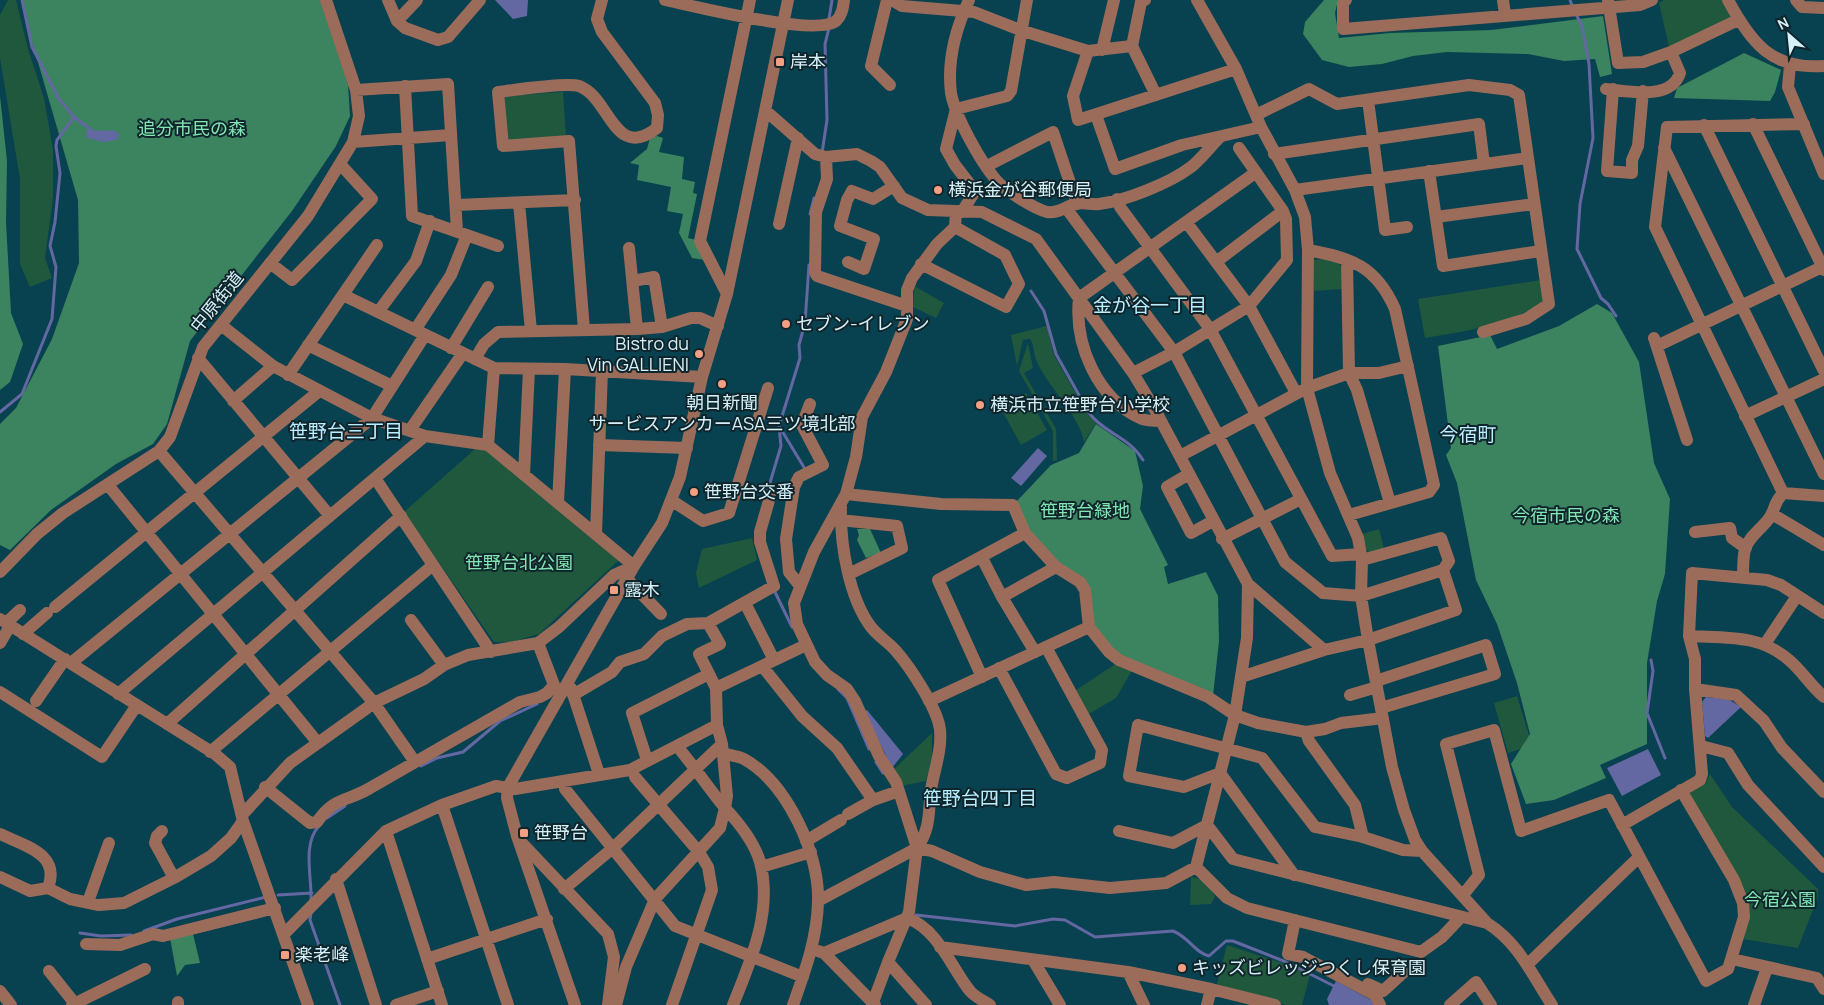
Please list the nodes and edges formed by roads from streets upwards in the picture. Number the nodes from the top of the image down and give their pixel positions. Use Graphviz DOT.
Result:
graph roads {
  1 [pos="326,0"];
  2 [pos="388,0"];
  3 [pos="417,0"];
  4 [pos="480,0"];
  5 [pos="602,0"];
  6 [pos="665,0"];
  7 [pos="750,0"];
  8 [pos="788,0"];
  9 [pos="844,0"];
  10 [pos="887,0"];
  11 [pos="892,0"];
  12 [pos="969,0"];
  13 [pos="1027,0"];
  14 [pos="1114,0"];
  15 [pos="1196,0"];
  16 [pos="1346,0"];
  17 [pos="1503,0"];
  18 [pos="1652,0"];
  19 [pos="1728,0"];
  20 [pos="1796,0"];
  21 [pos="1142,1"];
  22 [pos="1609,4"];
  23 [pos="1824,8"];
  24 [pos="963,12"];
  25 [pos="1505,15"];
  26 [pos="748,18"];
  27 [pos="1738,20"];
  28 [pos="397,21"];
  29 [pos="784,23"];
  30 [pos="1020,30"];
  31 [pos="1132,46"];
  32 [pos="1102,50"];
  33 [pos="1088,51"];
  34 [pos="1671,52"];
  35 [pos="1790,65"];
  36 [pos="1824,66"];
  37 [pos="1236,69"];
  38 [pos="890,85"];
  39 [pos="405,86"];
  40 [pos="356,90"];
  41 [pos="1643,91"];
  42 [pos="1156,95"];
  43 [pos="1368,100"];
  44 [pos="956,110"];
  45 [pos="766,111"];
  46 [pos="1096,116"];
  47 [pos="1258,121"];
  48 [pos="1753,124"];
  49 [pos="1804,124"];
  50 [pos="1704,126"];
  51 [pos="451,135"];
  52 [pos="798,138"];
  53 [pos="408,139"];
  54 [pos="1231,139"];
  55 [pos="1373,140"];
  56 [pos="353,142"];
  57 [pos="1664,148"];
  58 [pos="1274,154"];
  59 [pos="826,158"];
  60 [pos="1528,158"];
  61 [pos="1484,164"];
  62 [pos="341,165"];
  63 [pos="987,166"];
  64 [pos="1429,172"];
  65 [pos="1255,173"];
  66 [pos="1824,174"];
  67 [pos="1378,178"];
  68 [pos="894,186"];
  69 [pos="1295,190"];
  70 [pos="1117,199"];
  71 [pos="575,200"];
  72 [pos="519,203"];
  73 [pos="1534,204"];
  74 [pos="456,205"];
  75 [pos="1071,206"];
  76 [pos="1282,211"];
  77 [pos="959,212"];
  78 [pos="1436,217"];
  79 [pos="430,221"];
  80 [pos="1187,223"];
  81 [pos="779,224"];
  82 [pos="955,227"];
  83 [pos="1406,227"];
  84 [pos="462,233"];
  85 [pos="377,245"];
  86 [pos="498,246"];
  87 [pos="1151,247"];
  88 [pos="629,248"];
  89 [pos="1308,250"];
  90 [pos="1540,251"];
  91 [pos="1347,260"];
  92 [pos="848,262"];
  93 [pos="1216,262"];
  94 [pos="270,263"];
  95 [pos="921,264"];
  96 [pos="1824,268"];
  97 [pos="1115,273"];
  98 [pos="632,281"];
  99 [pos="1782,286"];
  100 [pos="488,287"];
  101 [pos="727,294"];
  102 [pos="343,295"];
  103 [pos="1079,298"];
  104 [pos="907,306"];
  105 [pos="1249,306"];
  106 [pos="1742,306"];
  107 [pos="378,312"];
  108 [pos="1701,325"];
  109 [pos="221,326"];
  110 [pos="718,326"];
  111 [pos="662,327"];
  112 [pos="637,329"];
  113 [pos="1210,329"];
  114 [pos="584,330"];
  115 [pos="530,331"];
  116 [pos="420,332"];
  117 [pos="1483,332"];
  118 [pos="308,346"];
  119 [pos="1174,352"];
  120 [pos="463,353"];
  121 [pos="198,358"];
  122 [pos="273,366"];
  123 [pos="1408,366"];
  124 [pos="494,368"];
  125 [pos="529,369"];
  126 [pos="565,369"];
  127 [pos="602,371"];
  128 [pos="1824,372"];
  129 [pos="1133,373"];
  130 [pos="1349,374"];
  131 [pos="288,375"];
  132 [pos="702,378"];
  133 [pos="1824,378"];
  134 [pos="392,386"];
  135 [pos="768,388"];
  136 [pos="1302,391"];
  137 [pos="318,392"];
  138 [pos="1786,397"];
  139 [pos="233,401"];
  140 [pos="810,404"];
  141 [pos="1745,416"];
  142 [pos="1256,417"];
  143 [pos="372,418"];
  144 [pos="1161,421"];
  145 [pos="410,430"];
  146 [pos="263,436"];
  147 [pos="425,436"];
  148 [pos="1218,436"];
  149 [pos="1687,440"];
  150 [pos="488,445"];
  151 [pos="599,446"];
  152 [pos="686,448"];
  153 [pos="159,451"];
  154 [pos="1180,456"];
  155 [pos="1189,474"];
  156 [pos="1824,474"];
  157 [pos="524,475"];
  158 [pos="298,478"];
  159 [pos="375,478"];
  160 [pos="108,485"];
  161 [pos="195,492"];
  162 [pos="1783,493"];
  163 [pos="846,494"];
  164 [pos="1824,496"];
  165 [pos="770,497"];
  166 [pos="1301,499"];
  167 [pos="671,500"];
  168 [pos="558,502"];
  169 [pos="1390,504"];
  170 [pos="841,514"];
  171 [pos="1772,514"];
  172 [pos="1349,515"];
  173 [pos="330,516"];
  174 [pos="400,516"];
  175 [pos="1262,519"];
  176 [pos="1213,521"];
  177 [pos="146,532"];
  178 [pos="1695,532"];
  179 [pos="1025,533"];
  180 [pos="230,534"];
  181 [pos="596,534"];
  182 [pos="1222,540"];
  183 [pos="1824,545"];
  184 [pos="1746,548"];
  185 [pos="1361,557"];
  186 [pos="982,558"];
  187 [pos="433,565"];
  188 [pos="634,566"];
  189 [pos="1056,567"];
  190 [pos="1443,570"];
  191 [pos="0,572"];
  192 [pos="263,572"];
  193 [pos="181,574"];
  194 [pos="848,574"];
  195 [pos="1743,577"];
  196 [pos="627,579"];
  197 [pos="1248,584"];
  198 [pos="800,586"];
  199 [pos="1361,596"];
  200 [pos="1797,596"];
  201 [pos="1002,597"];
  202 [pos="745,603"];
  203 [pos="20,610"];
  204 [pos="295,610"];
  205 [pos="1824,613"];
  206 [pos="214,614"];
  207 [pos="661,614"];
  208 [pos="411,620"];
  209 [pos="5,623"];
  210 [pos="708,623"];
  211 [pos="1089,627"];
  212 [pos="23,634"];
  213 [pos="1689,636"];
  214 [pos="1368,640"];
  215 [pos="538,642"];
  216 [pos="0,643"];
  217 [pos="1764,644"];
  218 [pos="806,645"];
  219 [pos="1040,649"];
  220 [pos="1324,650"];
  221 [pos="330,652"];
  222 [pos="491,652"];
  223 [pos="246,654"];
  224 [pos="774,660"];
  225 [pos="68,661"];
  226 [pos="444,665"];
  227 [pos="762,666"];
  228 [pos="999,668"];
  229 [pos="709,674"];
  230 [pos="982,676"];
  231 [pos="1241,677"];
  232 [pos="1376,684"];
  233 [pos="565,688"];
  234 [pos="716,688"];
  235 [pos="1695,689"];
  236 [pos="0,692"];
  237 [pos="118,694"];
  238 [pos="279,694"];
  239 [pos="1350,696"];
  240 [pos="1824,697"];
  241 [pos="36,701"];
  242 [pos="929,701"];
  243 [pos="374,703"];
  244 [pos="136,705"];
  245 [pos="1382,713"];
  246 [pos="1234,715"];
  247 [pos="167,724"];
  248 [pos="717,725"];
  249 [pos="1306,732"];
  250 [pos="318,743"];
  251 [pos="1701,746"];
  252 [pos="1225,748"];
  253 [pos="722,749"];
  254 [pos="681,751"];
  255 [pos="210,752"];
  256 [pos="647,760"];
  257 [pos="415,762"];
  258 [pos="696,768"];
  259 [pos="1220,773"];
  260 [pos="599,774"];
  261 [pos="635,777"];
  262 [pos="265,787"];
  263 [pos="508,787"];
  264 [pos="566,789"];
  265 [pos="1681,790"];
  266 [pos="899,791"];
  267 [pos="1824,792"];
  268 [pos="873,800"];
  269 [pos="658,804"];
  270 [pos="442,805"];
  271 [pos="725,808"];
  272 [pos="242,818"];
  273 [pos="1622,825"];
  274 [pos="1207,826"];
  275 [pos="386,831"];
  276 [pos="1119,831"];
  277 [pos="157,832"];
  278 [pos="0,834"];
  279 [pos="1363,837"];
  280 [pos="518,838"];
  281 [pos="109,844"];
  282 [pos="808,846"];
  283 [pos="613,848"];
  284 [pos="917,848"];
  285 [pos="1422,851"];
  286 [pos="699,852"];
  287 [pos="1639,856"];
  288 [pos="760,867"];
  289 [pos="1196,867"];
  290 [pos="1824,867"];
  291 [pos="1294,875"];
  292 [pos="0,877"];
  293 [pos="174,878"];
  294 [pos="336,880"];
  295 [pos="48,888"];
  296 [pos="564,889"];
  297 [pos="1463,895"];
  298 [pos="655,899"];
  299 [pos="818,901"];
  300 [pos="88,902"];
  301 [pos="275,908"];
  302 [pos="907,918"];
  303 [pos="1460,918"];
  304 [pos="547,919"];
  305 [pos="1295,920"];
  306 [pos="1487,923"];
  307 [pos="284,934"];
  308 [pos="698,935"];
  309 [pos="488,940"];
  310 [pos="86,944"];
  311 [pos="940,948"];
  312 [pos="819,951"];
  313 [pos="752,957"];
  314 [pos="427,959"];
  315 [pos="1732,959"];
  316 [pos="1034,960"];
  317 [pos="888,962"];
  318 [pos="1528,964"];
  319 [pos="1767,968"];
  320 [pos="145,969"];
  321 [pos="1406,970"];
  322 [pos="49,971"];
  323 [pos="1128,972"];
  324 [pos="1334,974"];
  325 [pos="803,977"];
  326 [pos="1822,980"];
  327 [pos="1211,989"];
  328 [pos="0,991"];
  329 [pos="438,991"];
  330 [pos="1259,1003"];
  331 [pos="1547,1003"];
  332 [pos="874,1004"];
  333 [pos="11,1005"];
  334 [pos="75,1005"];
  335 [pos="308,1005"];
  336 [pos="376,1005"];
  337 [pos="396,1005"];
  338 [pos="442,1005"];
  339 [pos="508,1005"];
  340 [pos="575,1005"];
  341 [pos="608,1005"];
  342 [pos="616,1005"];
  343 [pos="672,1005"];
  344 [pos="733,1005"];
  345 [pos="793,1005"];
  346 [pos="926,1005"];
  347 [pos="990,1005"];
  348 [pos="1060,1005"];
  349 [pos="1144,1005"];
  350 [pos="1207,1005"];
  351 [pos="1274,1005"];
  352 [pos="1380,1005"];
  353 [pos="1450,1005"];
  354 [pos="1491,1005"];
  355 [pos="1754,1005"];
  1 -- 40 [label="street, 中原街道"];
  2 -- 28 [label="street"];
  3 -- 28 [label="street"];
  4 -- 28 [label="street"];
  5 -- 71 [label="street"];
  6 -- 26 [label="street"];
  7 -- 26 [label="street"];
  8 -- 29 [label="street"];
  9 -- 29 [label="street"];
  10 -- 38 [label="street"];
  11 -- 24 [label="street"];
  12 -- 24 [label="street"];
  13 -- 30 [label="street"];
  14 -- 32 [label="street"];
  15 -- 37 [label="street"];
  16 -- 25 [label="street"];
  17 -- 25 [label="street"];
  18 -- 22 [label="street"];
  19 -- 27 [label="street"];
  20 -- 23 [label="street"];
  21 -- 31 [label="street"];
  22 -- 25 [label="street"];
  22 -- 34 [label="street"];
  24 -- 30 [label="street"];
  24 -- 44 [label="street"];
  26 -- 29 [label="street"];
  26 -- 101 [label="street"];
  27 -- 34 [label="street"];
  27 -- 35 [label="street"];
  29 -- 45 [label="street"];
  30 -- 33 [label="street"];
  30 -- 44 [label="street"];
  31 -- 32 [label="street"];
  31 -- 42 [label="street"];
  32 -- 33 [label="street"];
  33 -- 46 [label="street"];
  34 -- 41 [label="street"];
  35 -- 36 [label="street"];
  35 -- 49 [label="street"];
  37 -- 42 [label="street"];
  37 -- 47 [label="street"];
  39 -- 40 [label="street"];
  39 -- 51 [label="street"];
  39 -- 53 [label="street"];
  40 -- 56 [label="street, 中原街道"];
  41 -- 41 [label="street"];
  42 -- 46 [label="street"];
  43 -- 47 [label="street"];
  43 -- 55 [label="street"];
  43 -- 60 [label="street"];
  44 -- 63 [label="street"];
  44 -- 77 [label="street"];
  45 -- 52 [label="street"];
  45 -- 101 [label="street"];
  46 -- 54 [label="street"];
  47 -- 54 [label="street"];
  47 -- 58 [label="street"];
  48 -- 49 [label="street"];
  48 -- 50 [label="street"];
  48 -- 96 [label="street"];
  49 -- 66 [label="street"];
  50 -- 57 [label="street"];
  50 -- 99 [label="street"];
  51 -- 53 [label="street"];
  51 -- 74 [label="street"];
  52 -- 59 [label="street"];
  52 -- 81 [label="street"];
  53 -- 56 [label="street"];
  53 -- 79 [label="street"];
  54 -- 65 [label="street"];
  54 -- 70 [label="street"];
  55 -- 58 [label="street"];
  55 -- 61 [label="street"];
  55 -- 67 [label="street"];
  56 -- 62 [label="street, 中原街道"];
  57 -- 106 [label="street"];
  57 -- 108 [label="street"];
  58 -- 69 [label="street"];
  59 -- 68 [label="street"];
  59 -- 104 [label="street"];
  60 -- 61 [label="street"];
  60 -- 73 [label="street"];
  61 -- 64 [label="street"];
  62 -- 94 [label="street, 中原街道"];
  62 -- 94 [label="street"];
  63 -- 75 [label="street"];
  63 -- 75 [label="street"];
  64 -- 67 [label="street"];
  64 -- 78 [label="street"];
  65 -- 76 [label="street"];
  65 -- 80 [label="street"];
  67 -- 69 [label="street"];
  67 -- 83 [label="street"];
  68 -- 77 [label="street"];
  68 -- 92 [label="street"];
  69 -- 89 [label="street"];
  70 -- 75 [label="street"];
  70 -- 87 [label="street"];
  71 -- 72 [label="street"];
  71 -- 114 [label="street"];
  72 -- 74 [label="street"];
  72 -- 115 [label="street"];
  73 -- 78 [label="street"];
  73 -- 90 [label="street"];
  74 -- 84 [label="street"];
  75 -- 97 [label="street"];
  76 -- 93 [label="street"];
  76 -- 105 [label="street"];
  77 -- 82 [label="street"];
  77 -- 103 [label="street"];
  78 -- 90 [label="street"];
  79 -- 84 [label="street"];
  79 -- 107 [label="street"];
  80 -- 87 [label="street"];
  80 -- 93 [label="street"];
  82 -- 95 [label="street"];
  82 -- 95 [label="street"];
  84 -- 86 [label="street"];
  84 -- 116 [label="street"];
  85 -- 102 [label="street"];
  87 -- 97 [label="street"];
  87 -- 113 [label="street"];
  88 -- 98 [label="street"];
  89 -- 91 [label="street"];
  89 -- 136 [label="street"];
  90 -- 117 [label="street"];
  91 -- 123 [label="street"];
  91 -- 130 [label="street"];
  93 -- 105 [label="street"];
  94 -- 109 [label="street, 中原街道"];
  95 -- 104 [label="street"];
  96 -- 99 [label="street"];
  97 -- 103 [label="street"];
  97 -- 119 [label="street"];
  98 -- 111 [label="street"];
  98 -- 112 [label="street"];
  99 -- 106 [label="street"];
  99 -- 128 [label="street"];
  100 -- 120 [label="street"];
  101 -- 110 [label="street"];
  102 -- 107 [label="street"];
  102 -- 118 [label="street"];
  103 -- 129 [label="street"];
  103 -- 144 [label="street"];
  104 -- 163 [label="street"];
  105 -- 113 [label="street"];
  105 -- 136 [label="street"];
  106 -- 108 [label="street"];
  106 -- 138 [label="street"];
  107 -- 116 [label="street"];
  108 -- 141 [label="street"];
  108 -- 149 [label="street"];
  109 -- 121 [label="street, 中原街道"];
  109 -- 122 [label="street"];
  110 -- 111 [label="street"];
  110 -- 132 [label="street"];
  111 -- 112 [label="street"];
  112 -- 114 [label="street"];
  113 -- 119 [label="street"];
  113 -- 142 [label="street"];
  114 -- 115 [label="street"];
  115 -- 120 [label="street"];
  116 -- 120 [label="street"];
  116 -- 134 [label="street"];
  118 -- 131 [label="street"];
  118 -- 134 [label="street"];
  119 -- 129 [label="street"];
  119 -- 148 [label="street"];
  120 -- 124 [label="street"];
  120 -- 145 [label="street"];
  121 -- 139 [label="street"];
  121 -- 153 [label="street, 中原街道"];
  122 -- 131 [label="street"];
  122 -- 139 [label="street"];
  123 -- 130 [label="street"];
  123 -- 169 [label="street"];
  124 -- 125 [label="street"];
  124 -- 150 [label="street"];
  125 -- 126 [label="street"];
  125 -- 157 [label="street"];
  126 -- 127 [label="street"];
  126 -- 168 [label="street"];
  127 -- 132 [label="street"];
  127 -- 151 [label="street"];
  129 -- 144 [label="street"];
  130 -- 136 [label="street"];
  130 -- 169 [label="street"];
  131 -- 137 [label="street"];
  132 -- 152 [label="street"];
  133 -- 138 [label="street"];
  134 -- 143 [label="street"];
  135 -- 167 [label="street"];
  136 -- 142 [label="street"];
  136 -- 172 [label="street"];
  137 -- 143 [label="street"];
  137 -- 146 [label="street"];
  138 -- 141 [label="street"];
  138 -- 156 [label="street"];
  139 -- 146 [label="street"];
  140 -- 198 [label="street"];
  141 -- 162 [label="street"];
  142 -- 148 [label="street"];
  142 -- 166 [label="street"];
  143 -- 145 [label="street"];
  143 -- 158 [label="street"];
  144 -- 154 [label="street"];
  145 -- 147 [label="street"];
  146 -- 158 [label="street"];
  146 -- 161 [label="street"];
  147 -- 150 [label="street"];
  147 -- 159 [label="street"];
  148 -- 154 [label="street"];
  148 -- 175 [label="street"];
  150 -- 157 [label="street"];
  151 -- 152 [label="street"];
  151 -- 181 [label="street"];
  152 -- 167 [label="street"];
  153 -- 160 [label="street, 中原街道"];
  153 -- 161 [label="street"];
  154 -- 155 [label="street"];
  155 -- 176 [label="street"];
  155 -- 176 [label="street"];
  157 -- 168 [label="street"];
  158 -- 173 [label="street"];
  158 -- 180 [label="street"];
  159 -- 173 [label="street"];
  159 -- 174 [label="street"];
  160 -- 177 [label="street"];
  160 -- 191 [label="street, 中原街道"];
  161 -- 177 [label="street"];
  161 -- 180 [label="street"];
  162 -- 164 [label="street"];
  162 -- 171 [label="street"];
  163 -- 170 [label="street"];
  163 -- 179 [label="street"];
  165 -- 202 [label="street"];
  166 -- 175 [label="street"];
  166 -- 185 [label="street"];
  167 -- 188 [label="street"];
  168 -- 181 [label="street"];
  169 -- 172 [label="street"];
  170 -- 194 [label="street"];
  170 -- 194 [label="street"];
  170 -- 198 [label="street"];
  171 -- 183 [label="street"];
  171 -- 184 [label="street"];
  172 -- 185 [label="street"];
  173 -- 192 [label="street"];
  174 -- 187 [label="street"];
  174 -- 204 [label="street"];
  175 -- 182 [label="street"];
  175 -- 199 [label="street"];
  176 -- 182 [label="street"];
  177 -- 193 [label="street"];
  177 -- 212 [label="street"];
  178 -- 184 [label="street"];
  179 -- 186 [label="street"];
  179 -- 189 [label="street"];
  180 -- 192 [label="street"];
  180 -- 193 [label="street"];
  181 -- 188 [label="street"];
  182 -- 197 [label="street"];
  184 -- 195 [label="street"];
  185 -- 190 [label="street"];
  185 -- 199 [label="street"];
  186 -- 201 [label="street"];
  186 -- 230 [label="street"];
  187 -- 221 [label="street"];
  187 -- 222 [label="street"];
  188 -- 196 [label="street"];
  188 -- 215 [label="street"];
  189 -- 201 [label="street"];
  189 -- 211 [label="street"];
  190 -- 199 [label="street"];
  190 -- 214 [label="street"];
  192 -- 204 [label="street"];
  192 -- 206 [label="street"];
  193 -- 206 [label="street"];
  193 -- 225 [label="street"];
  194 -- 242 [label="street"];
  195 -- 200 [label="street"];
  195 -- 213 [label="street"];
  196 -- 207 [label="street"];
  196 -- 233 [label="street"];
  197 -- 220 [label="street"];
  197 -- 231 [label="street"];
  198 -- 218 [label="street"];
  199 -- 214 [label="street"];
  200 -- 205 [label="street"];
  200 -- 217 [label="street"];
  201 -- 219 [label="street"];
  202 -- 210 [label="street"];
  202 -- 224 [label="street"];
  203 -- 209 [label="street"];
  204 -- 221 [label="street"];
  204 -- 223 [label="street"];
  206 -- 223 [label="street"];
  206 -- 237 [label="street"];
  208 -- 226 [label="street"];
  209 -- 212 [label="street"];
  209 -- 216 [label="street"];
  210 -- 229 [label="street"];
  210 -- 233 [label="street"];
  211 -- 219 [label="street"];
  211 -- 246 [label="street"];
  212 -- 225 [label="street"];
  213 -- 217 [label="street"];
  213 -- 235 [label="street"];
  214 -- 220 [label="street"];
  214 -- 232 [label="street"];
  215 -- 222 [label="street"];
  215 -- 233 [label="street"];
  217 -- 240 [label="street"];
  218 -- 224 [label="street"];
  218 -- 266 [label="street"];
  219 -- 228 [label="street"];
  219 -- 228 [label="street"];
  220 -- 231 [label="street"];
  221 -- 238 [label="street"];
  221 -- 243 [label="street"];
  222 -- 226 [label="street"];
  223 -- 238 [label="street"];
  223 -- 247 [label="street"];
  224 -- 227 [label="street"];
  225 -- 237 [label="street"];
  225 -- 241 [label="street"];
  226 -- 243 [label="street"];
  227 -- 234 [label="street"];
  227 -- 268 [label="street"];
  228 -- 230 [label="street"];
  229 -- 234 [label="street"];
  229 -- 256 [label="street"];
  230 -- 242 [label="street"];
  231 -- 246 [label="street"];
  232 -- 239 [label="street"];
  232 -- 245 [label="street"];
  232 -- 245 [label="street"];
  233 -- 257 [label="street"];
  233 -- 260 [label="street"];
  233 -- 263 [label="street"];
  234 -- 248 [label="street"];
  235 -- 251 [label="street"];
  235 -- 267 [label="street"];
  236 -- 244 [label="street"];
  237 -- 244 [label="street"];
  238 -- 250 [label="street"];
  238 -- 255 [label="street"];
  242 -- 284 [label="street"];
  243 -- 250 [label="street"];
  243 -- 257 [label="street"];
  244 -- 247 [label="street"];
  245 -- 249 [label="street"];
  245 -- 285 [label="street"];
  246 -- 249 [label="street"];
  246 -- 252 [label="street"];
  247 -- 255 [label="street"];
  248 -- 253 [label="street"];
  248 -- 256 [label="street"];
  249 -- 279 [label="street"];
  250 -- 262 [label="street"];
  251 -- 265 [label="street"];
  251 -- 290 [label="street"];
  252 -- 259 [label="street"];
  252 -- 259 [label="street"];
  252 -- 279 [label="street"];
  253 -- 258 [label="street"];
  253 -- 271 [label="street"];
  253 -- 282 [label="street"];
  254 -- 258 [label="street"];
  255 -- 272 [label="street"];
  256 -- 260 [label="street"];
  257 -- 262 [label="street"];
  258 -- 269 [label="street"];
  258 -- 271 [label="street"];
  259 -- 274 [label="street"];
  259 -- 291 [label="street"];
  260 -- 263 [label="street"];
  261 -- 269 [label="street"];
  262 -- 272 [label="street"];
  263 -- 270 [label="street"];
  263 -- 280 [label="street"];
  264 -- 283 [label="street"];
  265 -- 273 [label="street"];
  265 -- 315 [label="street"];
  266 -- 268 [label="street"];
  266 -- 284 [label="street"];
  268 -- 282 [label="street"];
  269 -- 283 [label="street"];
  269 -- 286 [label="street"];
  270 -- 275 [label="street"];
  270 -- 309 [label="street"];
  271 -- 286 [label="street"];
  271 -- 288 [label="street"];
  272 -- 293 [label="street"];
  272 -- 301 [label="street"];
  273 -- 287 [label="street"];
  273 -- 297 [label="street"];
  274 -- 276 [label="street"];
  274 -- 289 [label="street"];
  274 -- 291 [label="street"];
  275 -- 294 [label="street"];
  275 -- 314 [label="street"];
  277 -- 293 [label="street"];
  278 -- 295 [label="street"];
  279 -- 285 [label="street"];
  280 -- 296 [label="street"];
  280 -- 304 [label="street"];
  281 -- 300 [label="street"];
  282 -- 288 [label="street"];
  282 -- 299 [label="street"];
  283 -- 296 [label="street"];
  283 -- 298 [label="street"];
  284 -- 289 [label="street"];
  284 -- 299 [label="street"];
  284 -- 302 [label="street"];
  285 -- 297 [label="street"];
  286 -- 298 [label="street"];
  286 -- 308 [label="street"];
  287 -- 315 [label="street"];
  287 -- 318 [label="street"];
  288 -- 313 [label="street"];
  289 -- 305 [label="street"];
  291 -- 303 [label="street"];
  292 -- 295 [label="street"];
  293 -- 300 [label="street"];
  294 -- 307 [label="street"];
  294 -- 336 [label="street"];
  295 -- 300 [label="street"];
  296 -- 341 [label="street"];
  297 -- 306 [label="street"];
  298 -- 308 [label="street"];
  298 -- 342 [label="street"];
  299 -- 312 [label="street"];
  301 -- 307 [label="street"];
  301 -- 310 [label="street"];
  302 -- 311 [label="street"];
  302 -- 312 [label="street"];
  302 -- 317 [label="street"];
  303 -- 305 [label="street"];
  303 -- 306 [label="street"];
  304 -- 309 [label="street"];
  304 -- 340 [label="street"];
  305 -- 324 [label="street"];
  306 -- 318 [label="street"];
  307 -- 335 [label="street"];
  308 -- 313 [label="street"];
  308 -- 343 [label="street"];
  309 -- 314 [label="street"];
  309 -- 339 [label="street"];
  311 -- 316 [label="street"];
  311 -- 347 [label="street"];
  312 -- 325 [label="street"];
  312 -- 332 [label="street"];
  313 -- 325 [label="street"];
  313 -- 344 [label="street"];
  314 -- 329 [label="street"];
  315 -- 319 [label="street"];
  316 -- 323 [label="street"];
  316 -- 348 [label="street"];
  317 -- 332 [label="street"];
  317 -- 346 [label="street"];
  318 -- 331 [label="street"];
  319 -- 326 [label="street"];
  319 -- 355 [label="street"];
  320 -- 334 [label="street"];
  321 -- 324 [label="street"];
  322 -- 334 [label="street"];
  323 -- 327 [label="street"];
  323 -- 349 [label="street"];
  324 -- 352 [label="street"];
  325 -- 345 [label="street"];
  327 -- 330 [label="street"];
  327 -- 350 [label="street"];
  328 -- 333 [label="street"];
  329 -- 337 [label="street"];
  329 -- 338 [label="street"];
  330 -- 351 [label="street"];
  353 -- 354 [label="street"];
}
